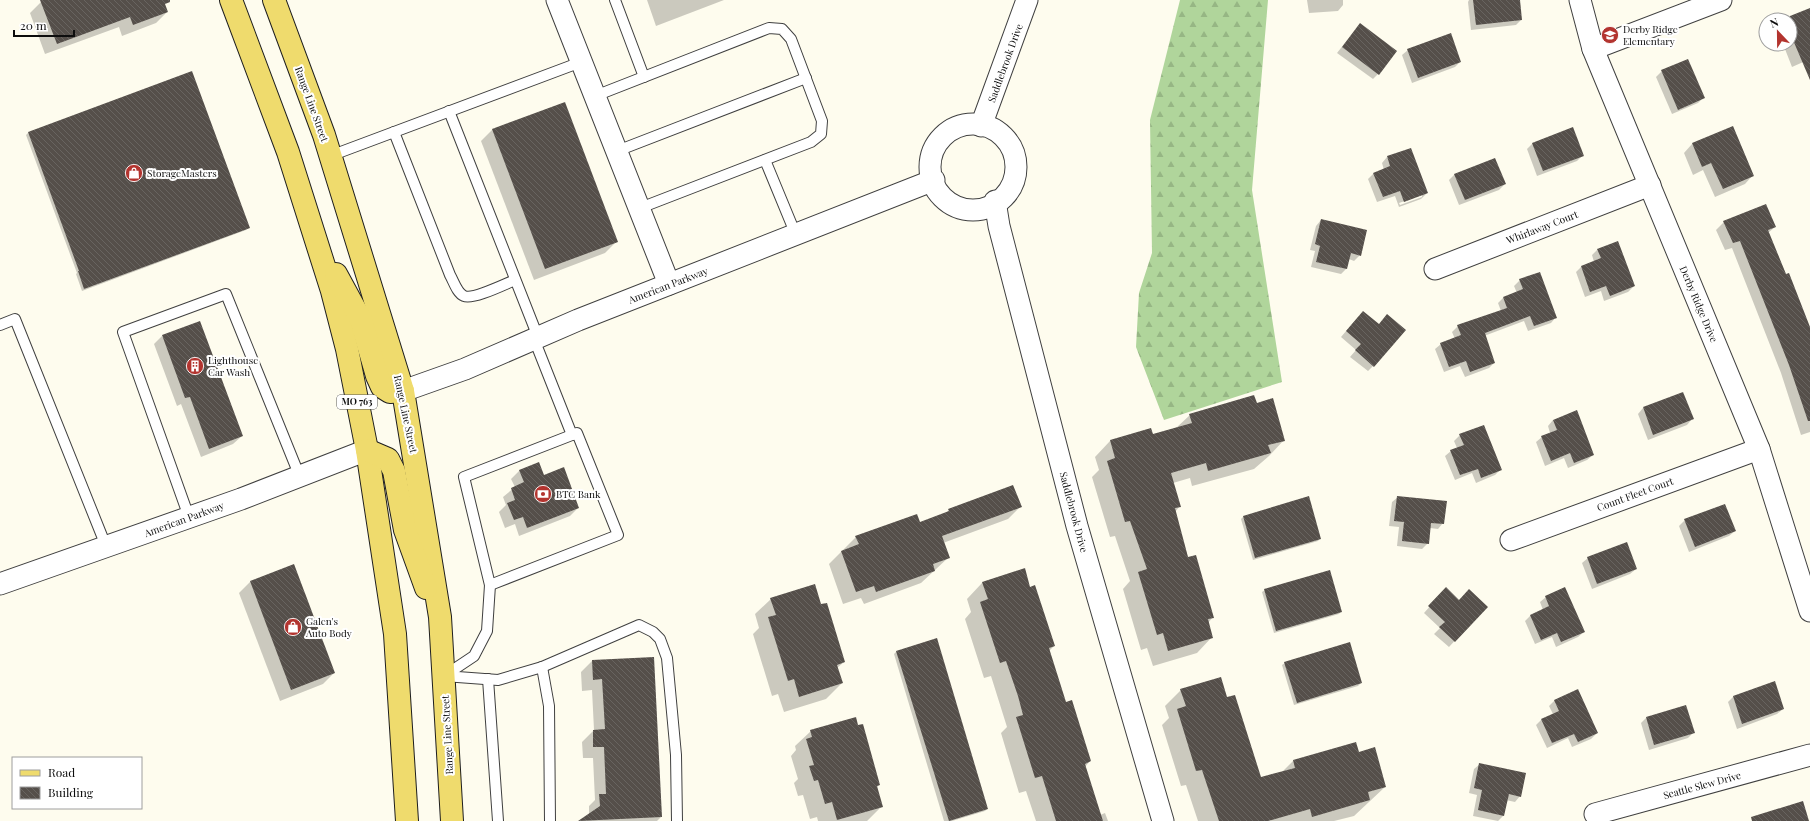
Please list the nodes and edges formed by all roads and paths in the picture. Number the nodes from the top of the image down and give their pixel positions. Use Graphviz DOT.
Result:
graph roads {
  1 [pos="231,0"];
  2 [pos="274,0"];
  3 [pos="557,0"];
  4 [pos="615,0"];
  5 [pos="1027,0"];
  6 [pos="1580,0"];
  7 [pos="1721,0"];
  8 [pos="1593,49"];
  9 [pos="582,62"];
  10 [pos="644,77"];
  11 [pos="806,78"];
  12 [pos="595,96"];
  13 [pos="449,111"];
  14 [pos="981,126"];
  15 [pos="394,132"];
  16 [pos="617,151"];
  17 [pos="330,156"];
  18 [pos="765,160"];
  19 [pos="934,180"];
  20 [pos="1650,185"];
  21 [pos="995,201"];
  22 [pos="640,208"];
  23 [pos="796,235"];
  24 [pos="315,236"];
  25 [pos="1435,269"];
  26 [pos="515,280"];
  27 [pos="669,284"];
  28 [pos="0,325"];
  29 [pos="536,338"];
  30 [pos="403,391"];
  31 [pos="572,435"];
  32 [pos="1759,449"];
  33 [pos="367,450"];
  34 [pos="300,477"];
  35 [pos="189,517"];
  36 [pos="1511,540"];
  37 [pos="106,546"];
  38 [pos="0,584"];
  39 [pos="490,585"];
  40 [pos="1810,611"];
  41 [pos="441,630"];
  42 [pos="542,667"];
  43 [pos="444,676"];
  44 [pos="488,679"];
  45 [pos="1810,755"];
  46 [pos="1595,814"];
  47 [pos="407,821"];
  48 [pos="452,821"];
  49 [pos="498,821"];
  50 [pos="550,821"];
  51 [pos="677,821"];
  52 [pos="1163,821"];
  1 -- 24 [label="main road, MO 763"];
  2 -- 17 [label="main road, Range Line Street"];
  3 -- 9 [label="street"];
  4 -- 10 [label="lane"];
  5 -- 14 [label="street, Saddlebrook Drive"];
  6 -- 8 [label="street, Derby Ridge Drive"];
  7 -- 8 [label="street"];
  8 -- 20 [label="street, Derby Ridge Drive"];
  9 -- 12 [label="street"];
  9 -- 13 [label="lane"];
  10 -- 11 [label="lane"];
  10 -- 12 [label="lane"];
  11 -- 16 [label="lane"];
  11 -- 18 [label="lane"];
  12 -- 16 [label="street"];
  13 -- 15 [label="lane"];
  13 -- 26 [label="lane"];
  14 -- 19 [label="street"];
  14 -- 21 [label="street"];
  15 -- 17 [label="lane"];
  15 -- 26 [label="lane"];
  16 -- 22 [label="street"];
  17 -- 30 [label="main road, Range Line Street"];
  18 -- 22 [label="lane"];
  18 -- 23 [label="lane"];
  19 -- 21 [label="street"];
  19 -- 23 [label="street, American Parkway"];
  20 -- 25 [label="street, Whirlaway Court"];
  20 -- 32 [label="street, Derby Ridge Drive"];
  21 -- 52 [label="street, Saddlebrook Drive"];
  22 -- 27 [label="street"];
  23 -- 27 [label="street, American Parkway"];
  24 -- 30 [label="main road"];
  24 -- 33 [label="main road, MO 763"];
  26 -- 29 [label="lane"];
  27 -- 29 [label="street, American Parkway"];
  28 -- 37 [label="lane"];
  29 -- 30 [label="street, American Parkway"];
  29 -- 31 [label="lane"];
  30 -- 41 [label="main road, Range Line Street"];
  31 -- 39 [label="lane"];
  31 -- 39 [label="lane"];
  32 -- 36 [label="street, Count Fleet Court"];
  32 -- 40 [label="street, Derby Ridge Drive"];
  33 -- 34 [label="street, American Parkway"];
  33 -- 41 [label="main road"];
  33 -- 47 [label="main road, MO 763"];
  34 -- 35 [label="street, American Parkway"];
  34 -- 35 [label="lane"];
  35 -- 37 [label="street, American Parkway"];
  37 -- 38 [label="street, American Parkway"];
  39 -- 43 [label="lane"];
  41 -- 43 [label="main road, Range Line Street"];
  42 -- 44 [label="lane"];
  42 -- 50 [label="lane"];
  42 -- 51 [label="lane"];
  43 -- 44 [label="lane"];
  43 -- 48 [label="main road, Range Line Street"];
  44 -- 49 [label="lane"];
  45 -- 46 [label="street, Seattle Slew Drive"];
}
